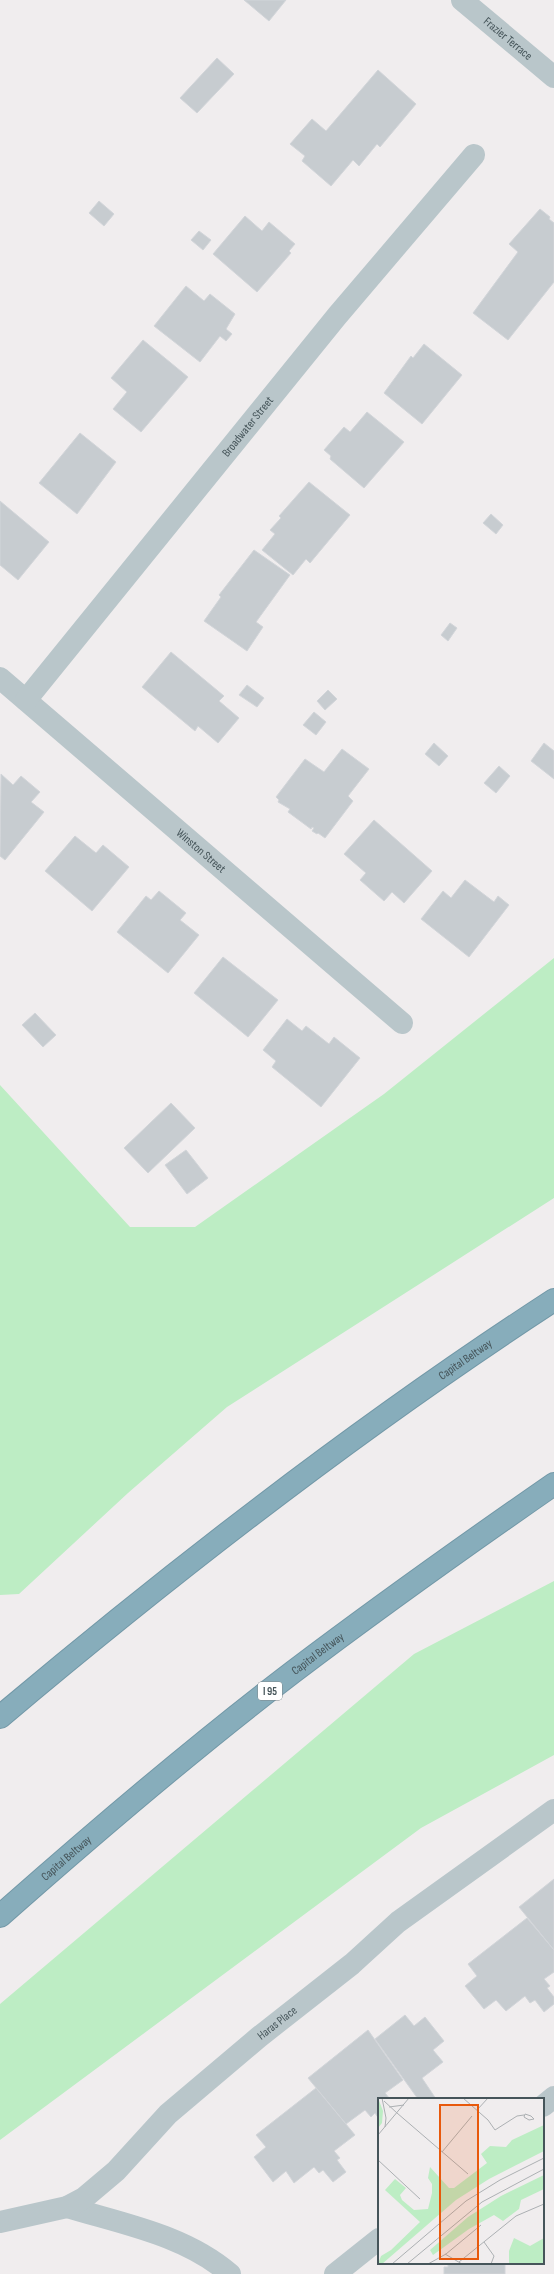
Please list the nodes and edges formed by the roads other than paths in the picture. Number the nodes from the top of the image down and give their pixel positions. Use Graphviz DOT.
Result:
graph roads {
  1 [pos="462,0"];
  2 [pos="552,71"];
  3 [pos="474,155"];
  4 [pos="0,678"];
  5 [pos="26,700"];
  6 [pos="402,1023"];
  7 [pos="554,1300"];
  8 [pos="554,1484"];
  9 [pos="0,1717"];
  10 [pos="554,1810"];
  11 [pos="0,1916"];
  12 [pos="554,2097"];
  13 [pos="544,2105"];
  14 [pos="67,2207"];
  15 [pos="0,2222"];
  16 [pos="378,2240"];
  17 [pos="230,2274"];
  18 [pos="335,2274"];
  1 -- 2 [label="street, Frazier Terrace"];
  3 -- 5 [label="street, Broadwater Street"];
  4 -- 5 [label="street, Winston Street"];
  5 -- 6 [label="street, Winston Street"];
  7 -- 9 [label="highway, Capital Beltway"];
  8 -- 11 [label="highway, Capital Beltway / I 95"];
  10 -- 14 [label="street, Haras Place"];
  12 -- 13 [label="street"];
  14 -- 15 [label="street, Haras Place"];
  14 -- 17 [label="street"];
  16 -- 18 [label="street"];
}
